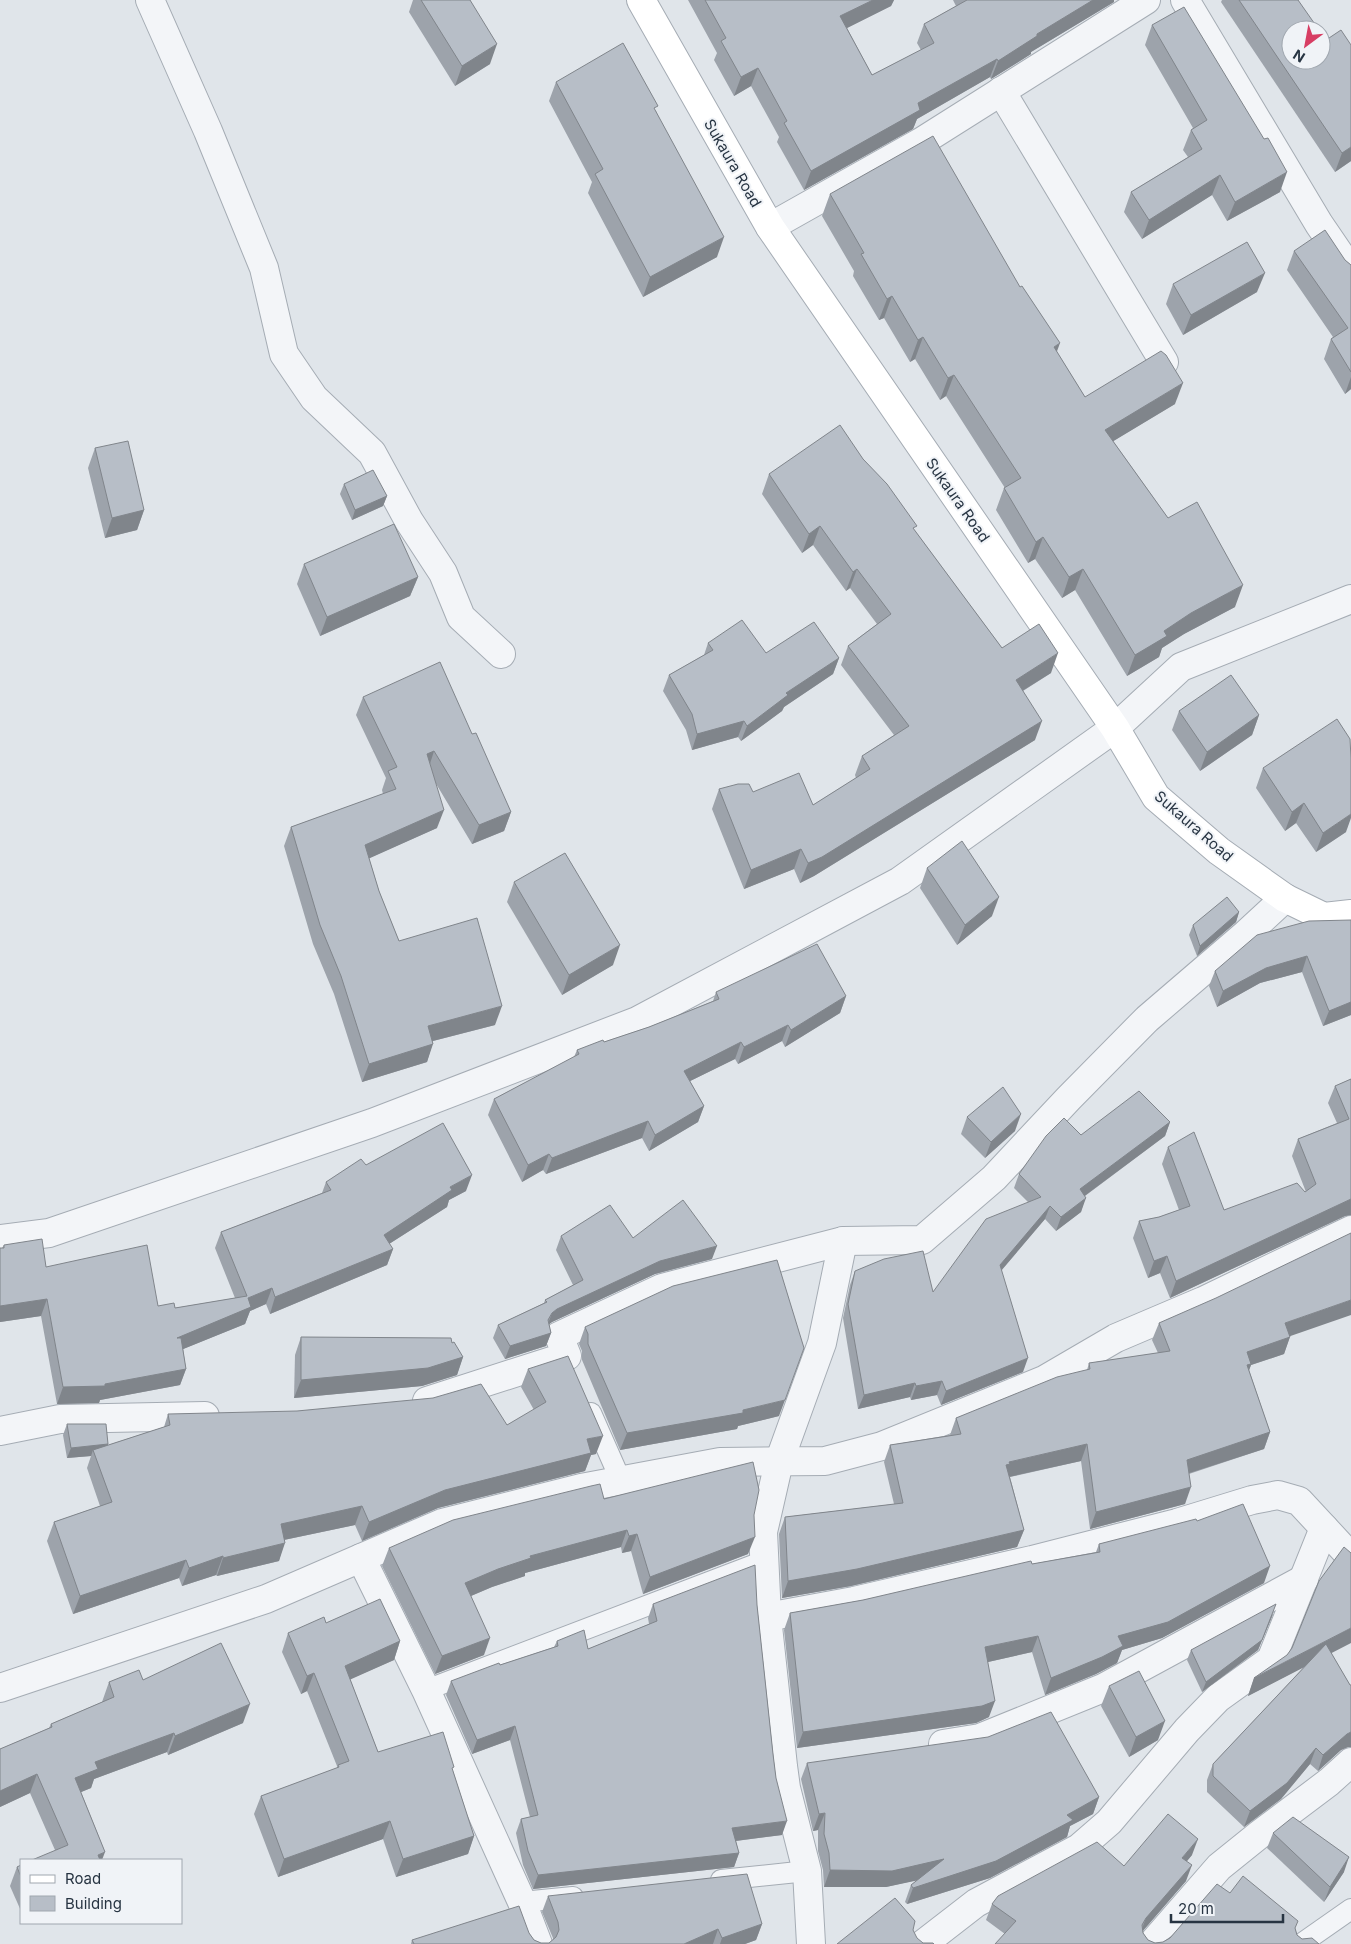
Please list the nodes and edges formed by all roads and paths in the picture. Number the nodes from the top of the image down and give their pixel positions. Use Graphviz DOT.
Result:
graph roads {
  1 [pos="150,0"];
  2 [pos="641,0"];
  3 [pos="1146,0"];
  4 [pos="1185,0"];
  5 [pos="1001,92"];
  6 [pos="770,227"];
  7 [pos="1351,271"];
  8 [pos="1164,362"];
  9 [pos="1351,598"];
  10 [pos="501,654"];
  11 [pos="1114,728"];
  12 [pos="1285,898"];
  13 [pos="1351,914"];
  14 [pos="1351,1230"];
  15 [pos="0,1239"];
  16 [pos="843,1242"];
  17 [pos="574,1374"];
  18 [pos="406,1403"];
  19 [pos="230,1416"];
  20 [pos="0,1431"];
  21 [pos="779,1462"];
  22 [pos="621,1481"];
  23 [pos="1324,1528"];
  24 [pos="1351,1557"];
  25 [pos="361,1558"];
  26 [pos="764,1562"];
  27 [pos="1304,1579"];
  28 [pos="767,1617"];
  29 [pos="0,1688"];
  30 [pos="426,1690"];
  31 [pos="921,1747"];
  32 [pos="1351,1762"];
  33 [pos="807,1871"];
  34 [pos="699,1883"];
  35 [pos="591,1895"];
  36 [pos="522,1902"];
  37 [pos="1351,1909"];
  38 [pos="538,1944"];
  39 [pos="811,1944"];
  40 [pos="923,1944"];
  41 [pos="1152,1944"];
  42 [pos="1301,1944"];
  1 -- 10 [label="street"];
  2 -- 6 [label="street, Sukaura Road"];
  3 -- 5 [label="street"];
  4 -- 7 [label="street"];
  5 -- 6 [label="street"];
  5 -- 8 [label="street"];
  6 -- 11 [label="street, Sukaura Road"];
  9 -- 11 [label="street"];
  11 -- 12 [label="street, Sukaura Road"];
  11 -- 15 [label="street"];
  12 -- 13 [label="street, Sukaura Road"];
  12 -- 16 [label="street"];
  14 -- 21 [label="street"];
  16 -- 17 [label="street"];
  16 -- 21 [label="street"];
  17 -- 18 [label="street"];
  17 -- 22 [label="lane"];
  19 -- 20 [label="street"];
  21 -- 22 [label="street"];
  21 -- 26 [label="street"];
  22 -- 25 [label="street"];
  23 -- 24 [label="street"];
  23 -- 27 [label="street"];
  23 -- 28 [label="street"];
  25 -- 29 [label="street"];
  25 -- 30 [label="street"];
  26 -- 28 [label="street"];
  26 -- 30 [label="lane"];
  27 -- 31 [label="street"];
  27 -- 40 [label="street"];
  28 -- 33 [label="street"];
  30 -- 36 [label="street"];
  32 -- 41 [label="street"];
  33 -- 34 [label="lane"];
  33 -- 39 [label="street"];
  35 -- 36 [label="lane"];
  36 -- 38 [label="street"];
  37 -- 42 [label="lane"];
}
